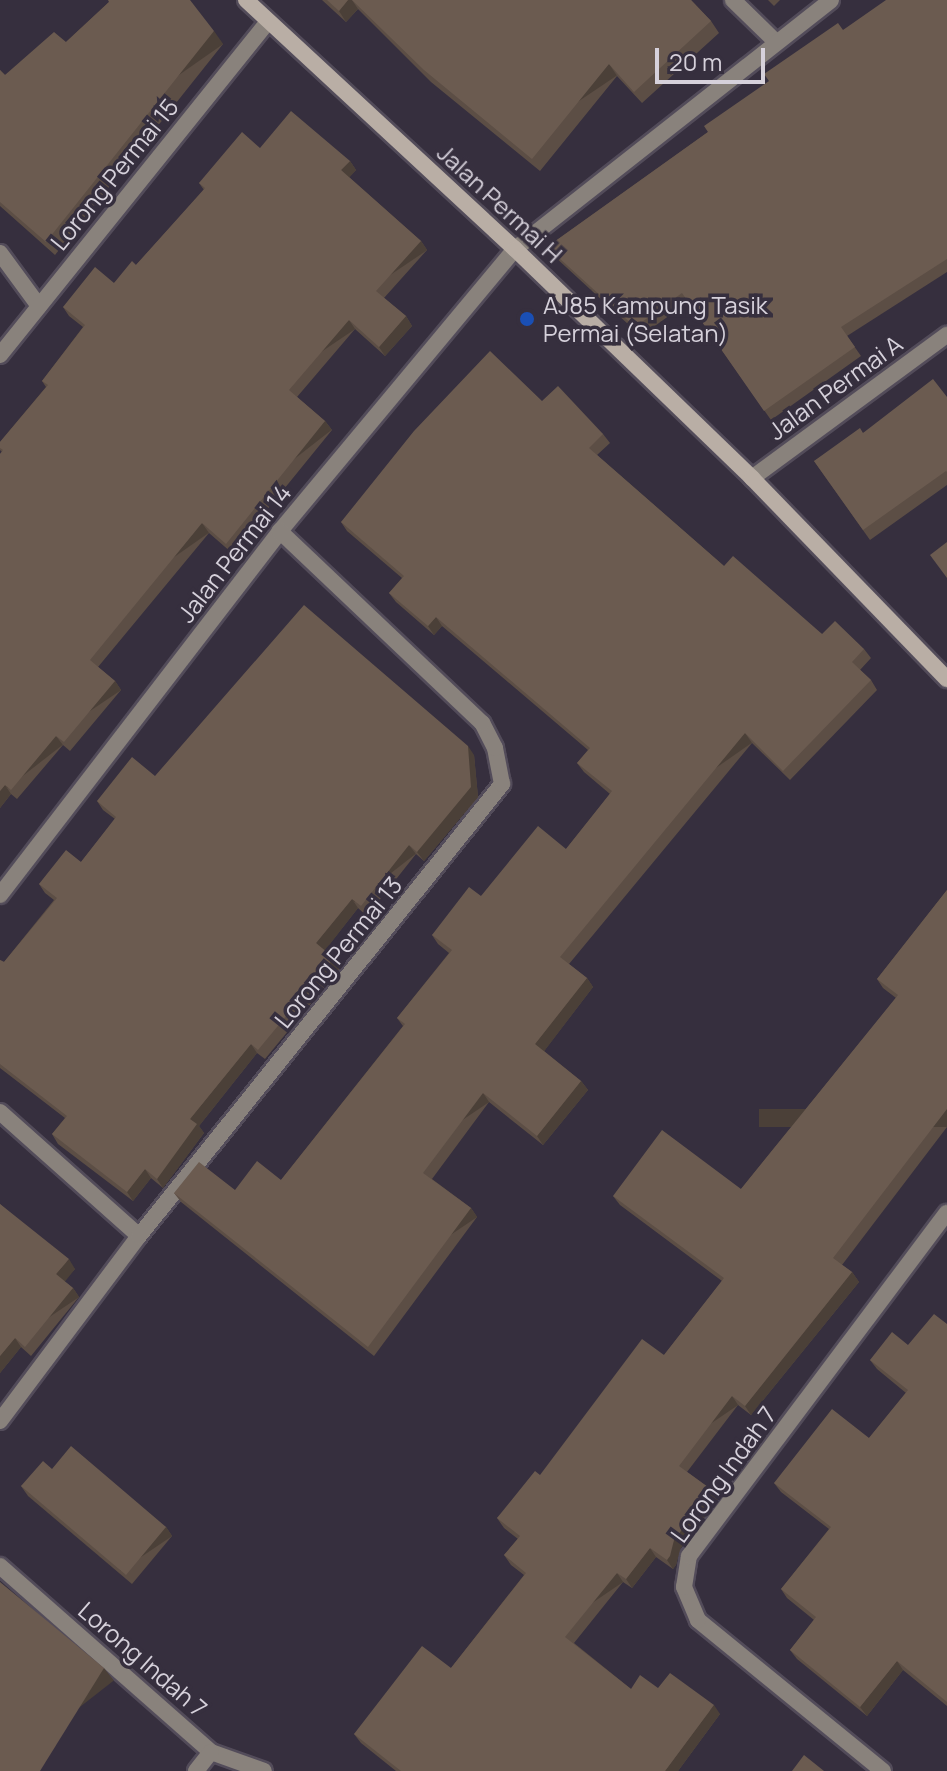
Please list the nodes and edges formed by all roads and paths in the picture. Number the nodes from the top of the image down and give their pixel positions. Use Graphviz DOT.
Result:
graph roads {
  1 [pos="246,0"];
  2 [pos="733,0"];
  3 [pos="831,0"];
  4 [pos="266,24"];
  5 [pos="774,40"];
  6 [pos="515,249"];
  7 [pos="0,253"];
  8 [pos="39,306"];
  9 [pos="947,335"];
  10 [pos="0,355"];
  11 [pos="752,478"];
  12 [pos="280,531"];
  13 [pos="947,679"];
  14 [pos="0,895"];
  15 [pos="0,1112"];
  16 [pos="947,1213"];
  17 [pos="139,1236"];
  18 [pos="0,1421"];
  19 [pos="0,1566"];
  20 [pos="211,1752"];
  21 [pos="196,1771"];
  22 [pos="264,1771"];
  23 [pos="883,1771"];
  1 -- 4 [label="street, Jalan Permai H"];
  2 -- 5 [label="street"];
  3 -- 5 [label="street, Jalan Permai 14"];
  4 -- 6 [label="street, Jalan Permai H"];
  4 -- 8 [label="street, Lorong Permai 15"];
  5 -- 6 [label="street, Jalan Permai 14"];
  6 -- 11 [label="street, Jalan Permai H"];
  6 -- 12 [label="street, Jalan Permai 14"];
  7 -- 8 [label="street"];
  8 -- 10 [label="street, Lorong Permai 15"];
  9 -- 11 [label="street, Jalan Permai A"];
  11 -- 13 [label="street, Jalan Permai H"];
  12 -- 14 [label="street, Jalan Permai 14"];
  12 -- 17 [label="street, Lorong Permai 13"];
  15 -- 17 [label="street"];
  16 -- 23 [label="street, Lorong Indah 7"];
  17 -- 18 [label="street, Lorong Permai 13"];
  19 -- 20 [label="street, Lorong Indah 7"];
  20 -- 21 [label="street"];
  20 -- 22 [label="street, Lorong Indah 7"];
}
